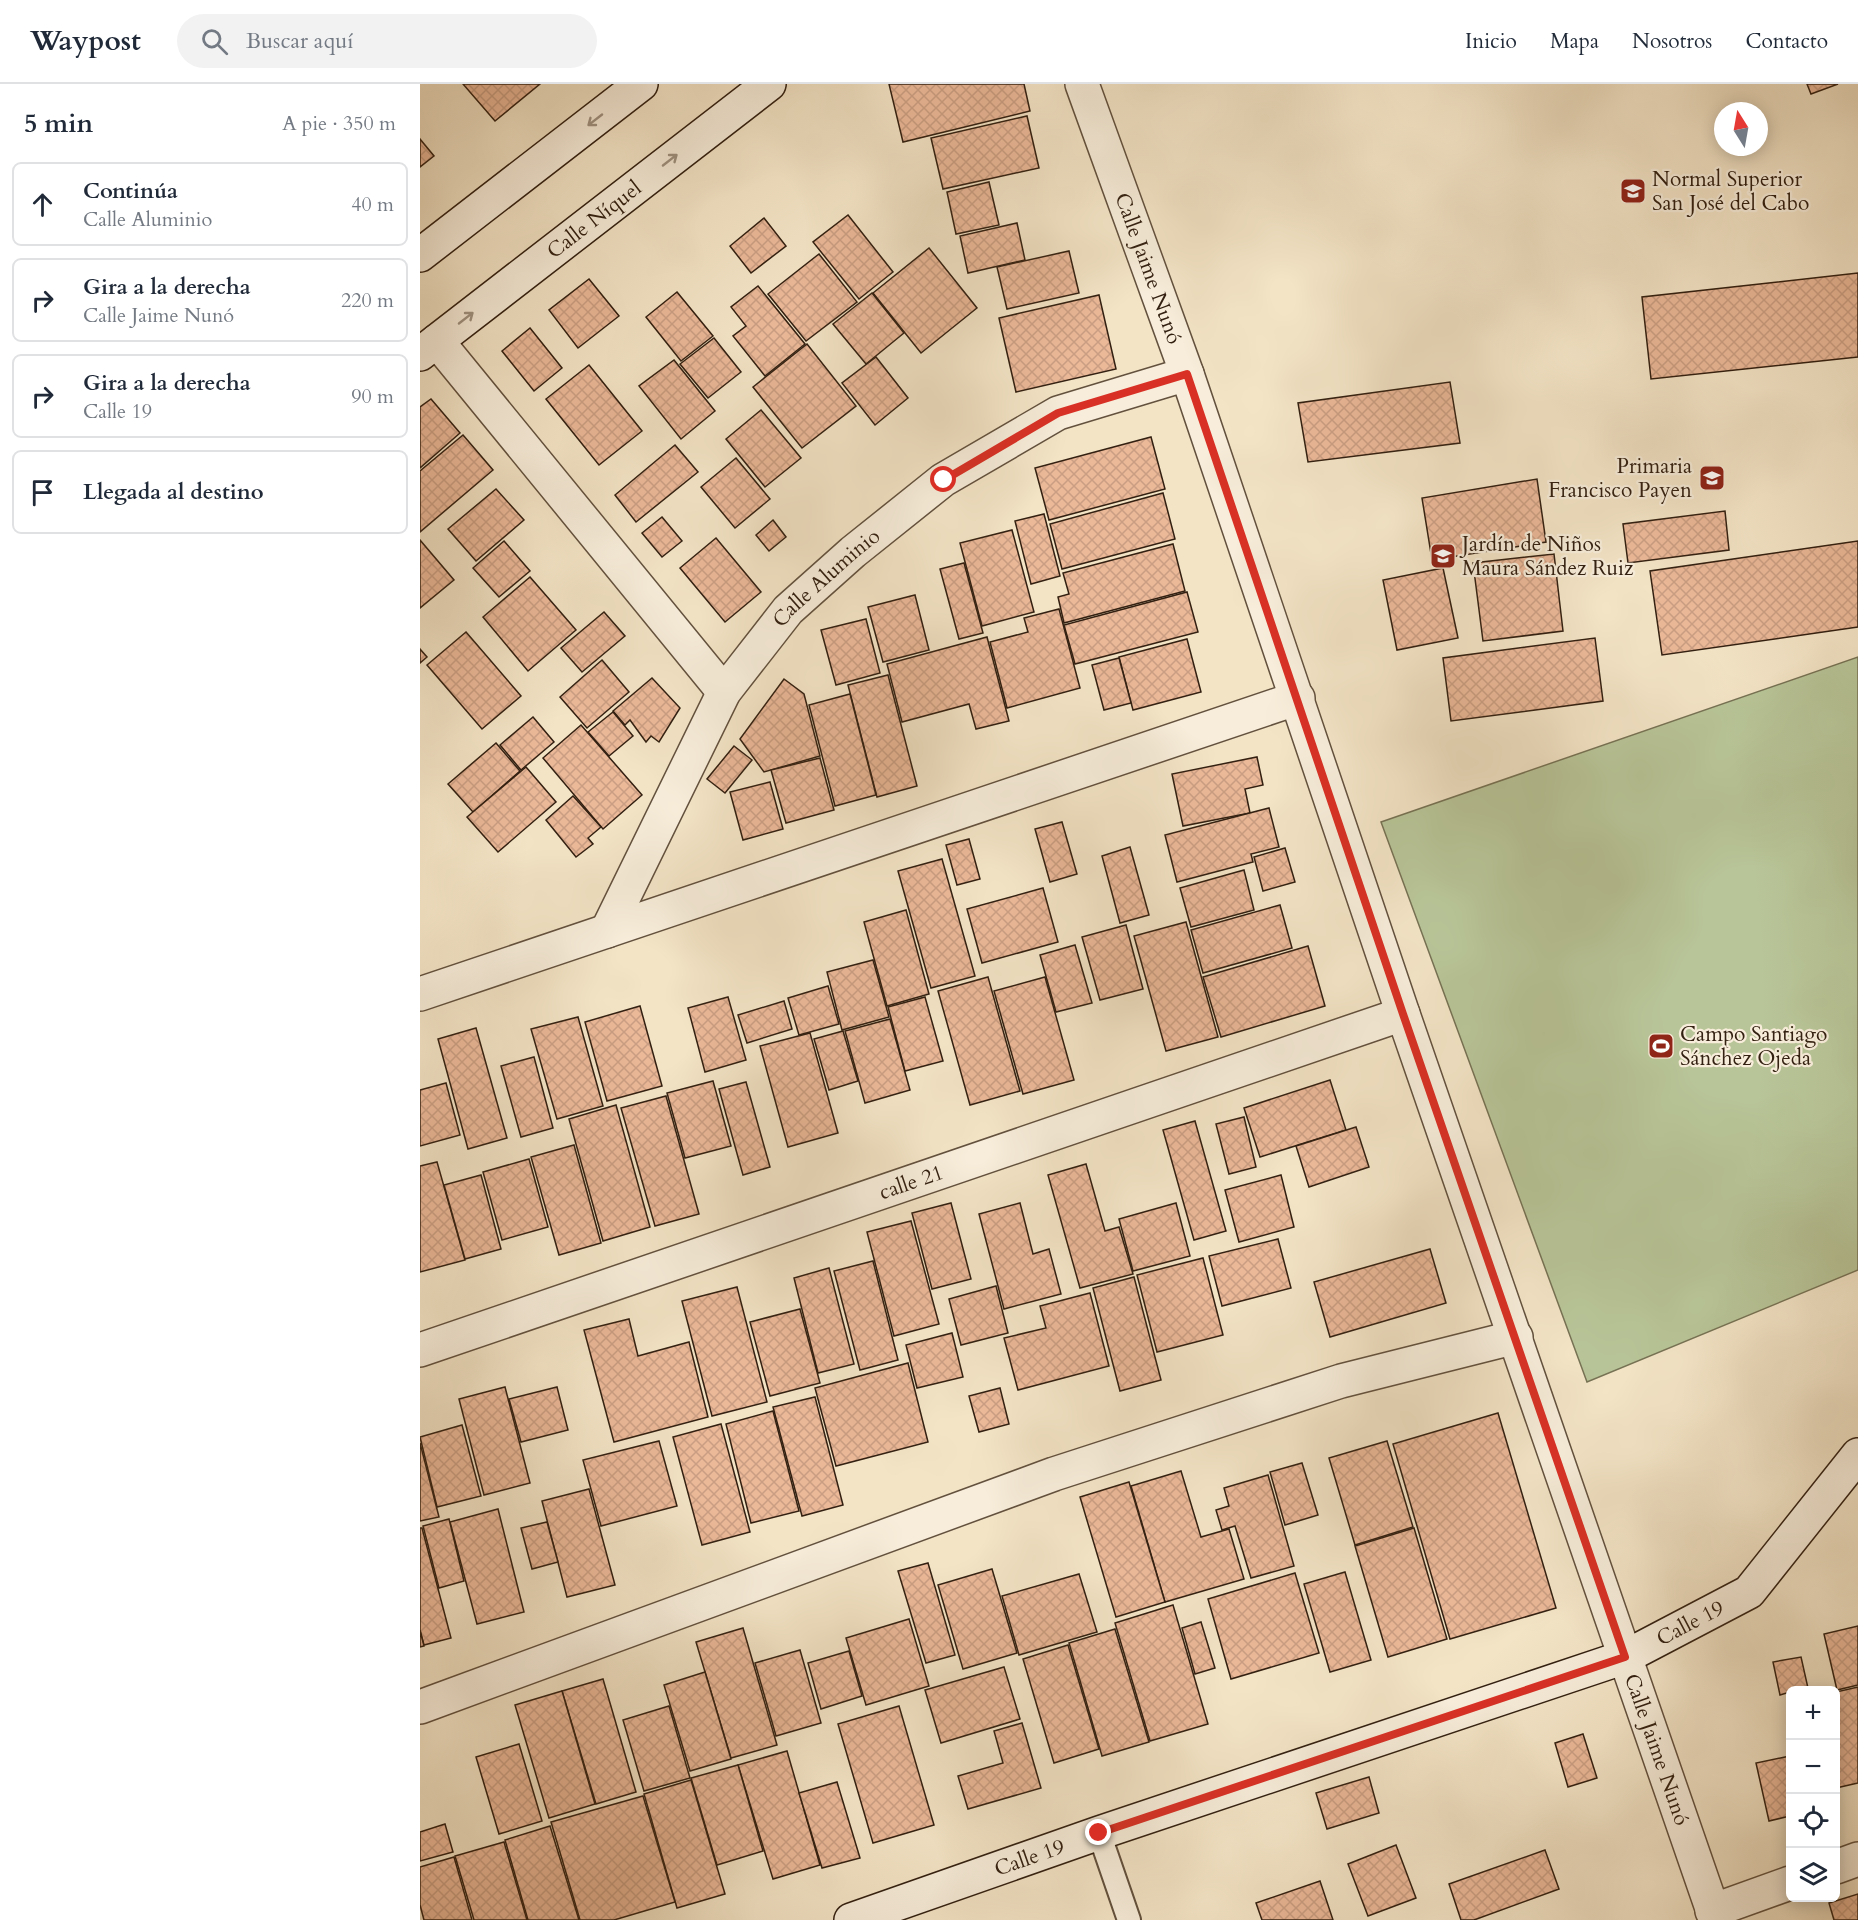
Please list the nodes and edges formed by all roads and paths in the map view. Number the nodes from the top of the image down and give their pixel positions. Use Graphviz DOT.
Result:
graph roads {
  1 [pos="641,84"];
  2 [pos="769,84"];
  3 [pos="1082,84"];
  4 [pos="420,255"];
  5 [pos="428,347"];
  6 [pos="1187,374"];
  7 [pos="724,692"];
  8 [pos="1298,698"];
  9 [pos="608,931"];
  10 [pos="420,994"];
  11 [pos="1403,1014"];
  12 [pos="1516,1337"];
  13 [pos="420,1350"];
  14 [pos="1858,1455"];
  15 [pos="1625,1657"];
  16 [pos="420,1707"];
  17 [pos="1099,1833"];
  18 [pos="1858,1859"];
  19 [pos="1840,1866"];
  20 [pos="1786,1885"];
  21 [pos="1714,1915"];
  22 [pos="852,1920"];
  23 [pos="1129,1920"];
  1 -- 4 [label="street, one-way"];
  5 -- 2 [label="street, Calle Níquel, one-way"];
  3 -- 6 [label="street, Calle Jaime Nunó"];
  5 -- 7 [label="street"];
  6 -- 7 [label="street, Calle Aluminio"];
  6 -- 8 [label="street, Calle Jaime Nunó"];
  7 -- 9 [label="street, Calle Aluminio"];
  8 -- 9 [label="street"];
  8 -- 11 [label="street, Calle Jaime Nunó"];
  9 -- 10 [label="street"];
  11 -- 12 [label="street, Calle Jaime Nunó"];
  11 -- 13 [label="street, calle 21"];
  12 -- 15 [label="street, Calle Jaime Nunó"];
  12 -- 16 [label="street"];
  14 -- 15 [label="street, Calle 19"];
  15 -- 17 [label="street, Calle 19"];
  15 -- 21 [label="street, Calle Jaime Nunó"];
  17 -- 22 [label="street, Calle 19"];
  17 -- 23 [label="lane"];
  18 -- 19 [label="street"];
  20 -- 21 [label="street"];
}
